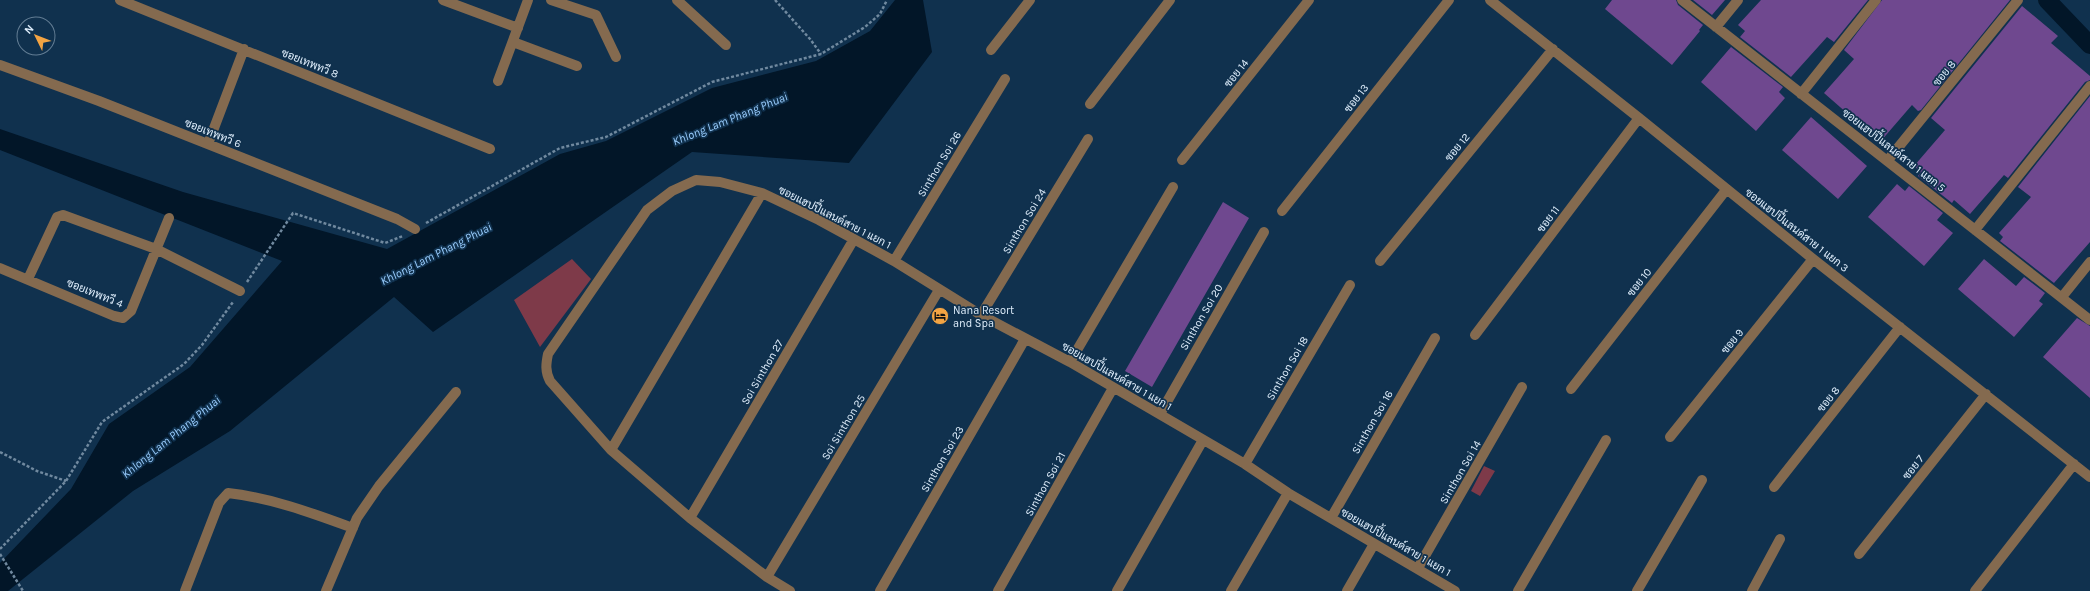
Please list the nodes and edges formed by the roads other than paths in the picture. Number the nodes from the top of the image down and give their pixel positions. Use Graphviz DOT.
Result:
graph roads {
  1 [pos="120,0"];
  2 [pos="443,0"];
  3 [pos="528,0"];
  4 [pos="551,0"];
  5 [pos="677,0"];
  6 [pos="1030,0"];
  7 [pos="1170,0"];
  8 [pos="1309,0"];
  9 [pos="1449,0"];
  10 [pos="1490,0"];
  11 [pos="1682,0"];
  12 [pos="1738,0"];
  13 [pos="1876,0"];
  14 [pos="2018,0"];
  15 [pos="1716,27"];
  16 [pos="518,28"];
  17 [pos="513,42"];
  18 [pos="726,45"];
  19 [pos="244,49"];
  20 [pos="1553,49"];
  21 [pos="991,50"];
  22 [pos="616,57"];
  23 [pos="0,65"];
  24 [pos="577,66"];
  25 [pos="1005,79"];
  26 [pos="498,81"];
  27 [pos="2090,86"];
  28 [pos="1801,94"];
  29 [pos="1090,104"];
  30 [pos="1640,118"];
  31 [pos="1088,139"];
  32 [pos="208,144"];
  33 [pos="490,149"];
  34 [pos="1182,160"];
  35 [pos="1888,160"];
  36 [pos="1173,187"];
  37 [pos="1726,190"];
  38 [pos="762,193"];
  39 [pos="1282,212"];
  40 [pos="169,218"];
  41 [pos="416,229"];
  42 [pos="1975,230"];
  43 [pos="1264,232"];
  44 [pos="854,239"];
  45 [pos="156,249"];
  46 [pos="1813,259"];
  47 [pos="894,261"];
  48 [pos="1380,261"];
  49 [pos="2090,262"];
  50 [pos="0,268"];
  51 [pos="28,279"];
  52 [pos="1350,285"];
  53 [pos="939,290"];
  54 [pos="240,291"];
  55 [pos="2062,297"];
  56 [pos="981,315"];
  57 [pos="2090,320"];
  58 [pos="1900,327"];
  59 [pos="1475,335"];
  60 [pos="1435,338"];
  61 [pos="1025,339"];
  62 [pos="1070,362"];
  63 [pos="1522,387"];
  64 [pos="1113,388"];
  65 [pos="1571,389"];
  66 [pos="456,392"];
  67 [pos="1986,394"];
  68 [pos="1160,414"];
  69 [pos="1670,437"];
  70 [pos="1203,440"];
  71 [pos="1606,440"];
  72 [pos="611,450"];
  73 [pos="1245,464"];
  74 [pos="2074,464"];
  75 [pos="2090,477"];
  76 [pos="1702,480"];
  77 [pos="1774,487"];
  78 [pos="1288,493"];
  79 [pos="690,518"];
  80 [pos="1331,518"];
  81 [pos="353,528"];
  82 [pos="1780,539"];
  83 [pos="1374,544"];
  84 [pos="1859,554"];
  85 [pos="1418,568"];
  86 [pos="767,576"];
  87 [pos="185,591"];
  88 [pos="326,591"];
  89 [pos="790,591"];
  90 [pos="880,591"];
  91 [pos="998,591"];
  92 [pos="1117,591"];
  93 [pos="1231,591"];
  94 [pos="1347,591"];
  95 [pos="1455,591"];
  96 [pos="1518,591"];
  97 [pos="1637,591"];
  98 [pos="1752,591"];
  99 [pos="1975,591"];
  1 -- 19 [label="street, ซอยเทพทวี 8"];
  2 -- 16 [label="street"];
  3 -- 16 [label="street"];
  4 -- 22 [label="street"];
  5 -- 18 [label="street"];
  6 -- 21 [label="street"];
  7 -- 29 [label="street"];
  8 -- 34 [label="street, ซอย 14"];
  9 -- 39 [label="street, ซอย 13"];
  10 -- 20 [label="street, ซอยแฮปปี้แลนด์สาย 1 แยก 3"];
  11 -- 15 [label="street, ซอยแฮปปี้แลนด์สาย 1 แยก 5"];
  12 -- 15 [label="street"];
  13 -- 28 [label="street"];
  14 -- 35 [label="street, ซอย 8"];
  15 -- 28 [label="street, ซอยแฮปปี้แลนด์สาย 1 แยก 5"];
  16 -- 17 [label="street"];
  17 -- 24 [label="street"];
  17 -- 26 [label="street"];
  19 -- 32 [label="street"];
  19 -- 33 [label="street, ซอยเทพทวี 8"];
  20 -- 30 [label="street, ซอยแฮปปี้แลนด์สาย 1 แยก 3"];
  20 -- 48 [label="street, ซอย 12"];
  23 -- 32 [label="street, ซอยเทพทวี 6"];
  25 -- 47 [label="street, Sinthon Soi 26"];
  27 -- 42 [label="street"];
  28 -- 35 [label="street, ซอยแฮปปี้แลนด์สาย 1 แยก 5"];
  30 -- 37 [label="street, ซอยแฮปปี้แลนด์สาย 1 แยก 3"];
  30 -- 59 [label="street, ซอย 11"];
  31 -- 56 [label="street, Sinthon Soi 24"];
  32 -- 41 [label="street, ซอยเทพทวี 6"];
  35 -- 42 [label="street, ซอยแฮปปี้แลนด์สาย 1 แยก 5"];
  36 -- 62 [label="street"];
  37 -- 46 [label="street, ซอยแฮปปี้แลนด์สาย 1 แยก 3"];
  37 -- 65 [label="street, ซอย 10"];
  38 -- 44 [label="street, ซอยแฮปปี้แลนด์สาย 1 แยก 1"];
  38 -- 72 [label="street"];
  38 -- 72 [label="street, ซอยแฮปปี้แลนด์สาย 1 แยก 1"];
  40 -- 45 [label="street, ซอยเทพทวี 4"];
  42 -- 55 [label="street, ซอยแฮปปี้แลนด์สาย 1 แยก 5"];
  43 -- 68 [label="street, Sinthon Soi 20"];
  44 -- 47 [label="street, ซอยแฮปปี้แลนด์สาย 1 แยก 1"];
  44 -- 79 [label="street, Soi Sinthon 27"];
  45 -- 51 [label="street"];
  45 -- 51 [label="street, ซอยเทพทวี 4"];
  45 -- 54 [label="street"];
  46 -- 58 [label="street, ซอยแฮปปี้แลนด์สาย 1 แยก 3"];
  46 -- 69 [label="street, ซอย 9"];
  47 -- 53 [label="street, ซอยแฮปปี้แลนด์สาย 1 แยก 1"];
  49 -- 55 [label="street"];
  50 -- 51 [label="street, ซอยเทพทวี 4"];
  52 -- 73 [label="street, Sinthon Soi 18"];
  53 -- 56 [label="street, ซอยแฮปปี้แลนด์สาย 1 แยก 1"];
  53 -- 86 [label="street, Soi Sinthon 25"];
  55 -- 57 [label="street, ซอยแฮปปี้แลนด์สาย 1 แยก 5"];
  56 -- 61 [label="street, ซอยแฮปปี้แลนด์สาย 1 แยก 1"];
  58 -- 67 [label="street, ซอยแฮปปี้แลนด์สาย 1 แยก 3"];
  58 -- 77 [label="street, ซอย 8"];
  60 -- 80 [label="street, Sinthon Soi 16"];
  61 -- 62 [label="street, ซอยแฮปปี้แลนด์สาย 1 แยก 1"];
  61 -- 90 [label="street, Sinthon Soi 23"];
  62 -- 64 [label="street, ซอยแฮปปี้แลนด์สาย 1 แยก 1"];
  63 -- 85 [label="street, Sinthon Soi 14"];
  64 -- 68 [label="street, ซอยแฮปปี้แลนด์สาย 1 แยก 1"];
  64 -- 91 [label="street, Sinthon Soi 21"];
  66 -- 81 [label="street"];
  67 -- 74 [label="street, ซอยแฮปปี้แลนด์สาย 1 แยก 3"];
  67 -- 84 [label="street, ซอย 7"];
  68 -- 70 [label="street, ซอยแฮปปี้แลนด์สาย 1 แยก 1"];
  70 -- 73 [label="street, ซอยแฮปปี้แลนด์สาย 1 แยก 1"];
  70 -- 92 [label="street"];
  71 -- 96 [label="street"];
  72 -- 79 [label="street, ซอยแฮปปี้แลนด์สาย 1 แยก 1"];
  73 -- 78 [label="street, ซอยแฮปปี้แลนด์สาย 1 แยก 1"];
  74 -- 75 [label="street, ซอยแฮปปี้แลนด์สาย 1 แยก 3"];
  74 -- 99 [label="street"];
  76 -- 97 [label="street"];
  78 -- 80 [label="street, ซอยแฮปปี้แลนด์สาย 1 แยก 1"];
  78 -- 93 [label="street"];
  79 -- 86 [label="street, ซอยแฮปปี้แลนด์สาย 1 แยก 1"];
  80 -- 83 [label="street, ซอยแฮปปี้แลนด์สาย 1 แยก 1"];
  81 -- 87 [label="street"];
  81 -- 88 [label="street"];
  82 -- 98 [label="street"];
  83 -- 85 [label="street, ซอยแฮปปี้แลนด์สาย 1 แยก 1"];
  83 -- 94 [label="street"];
  85 -- 95 [label="street, ซอยแฮปปี้แลนด์สาย 1 แยก 1"];
  86 -- 89 [label="street, ซอยแฮปปี้แลนด์สาย 1 แยก 1"];
}
